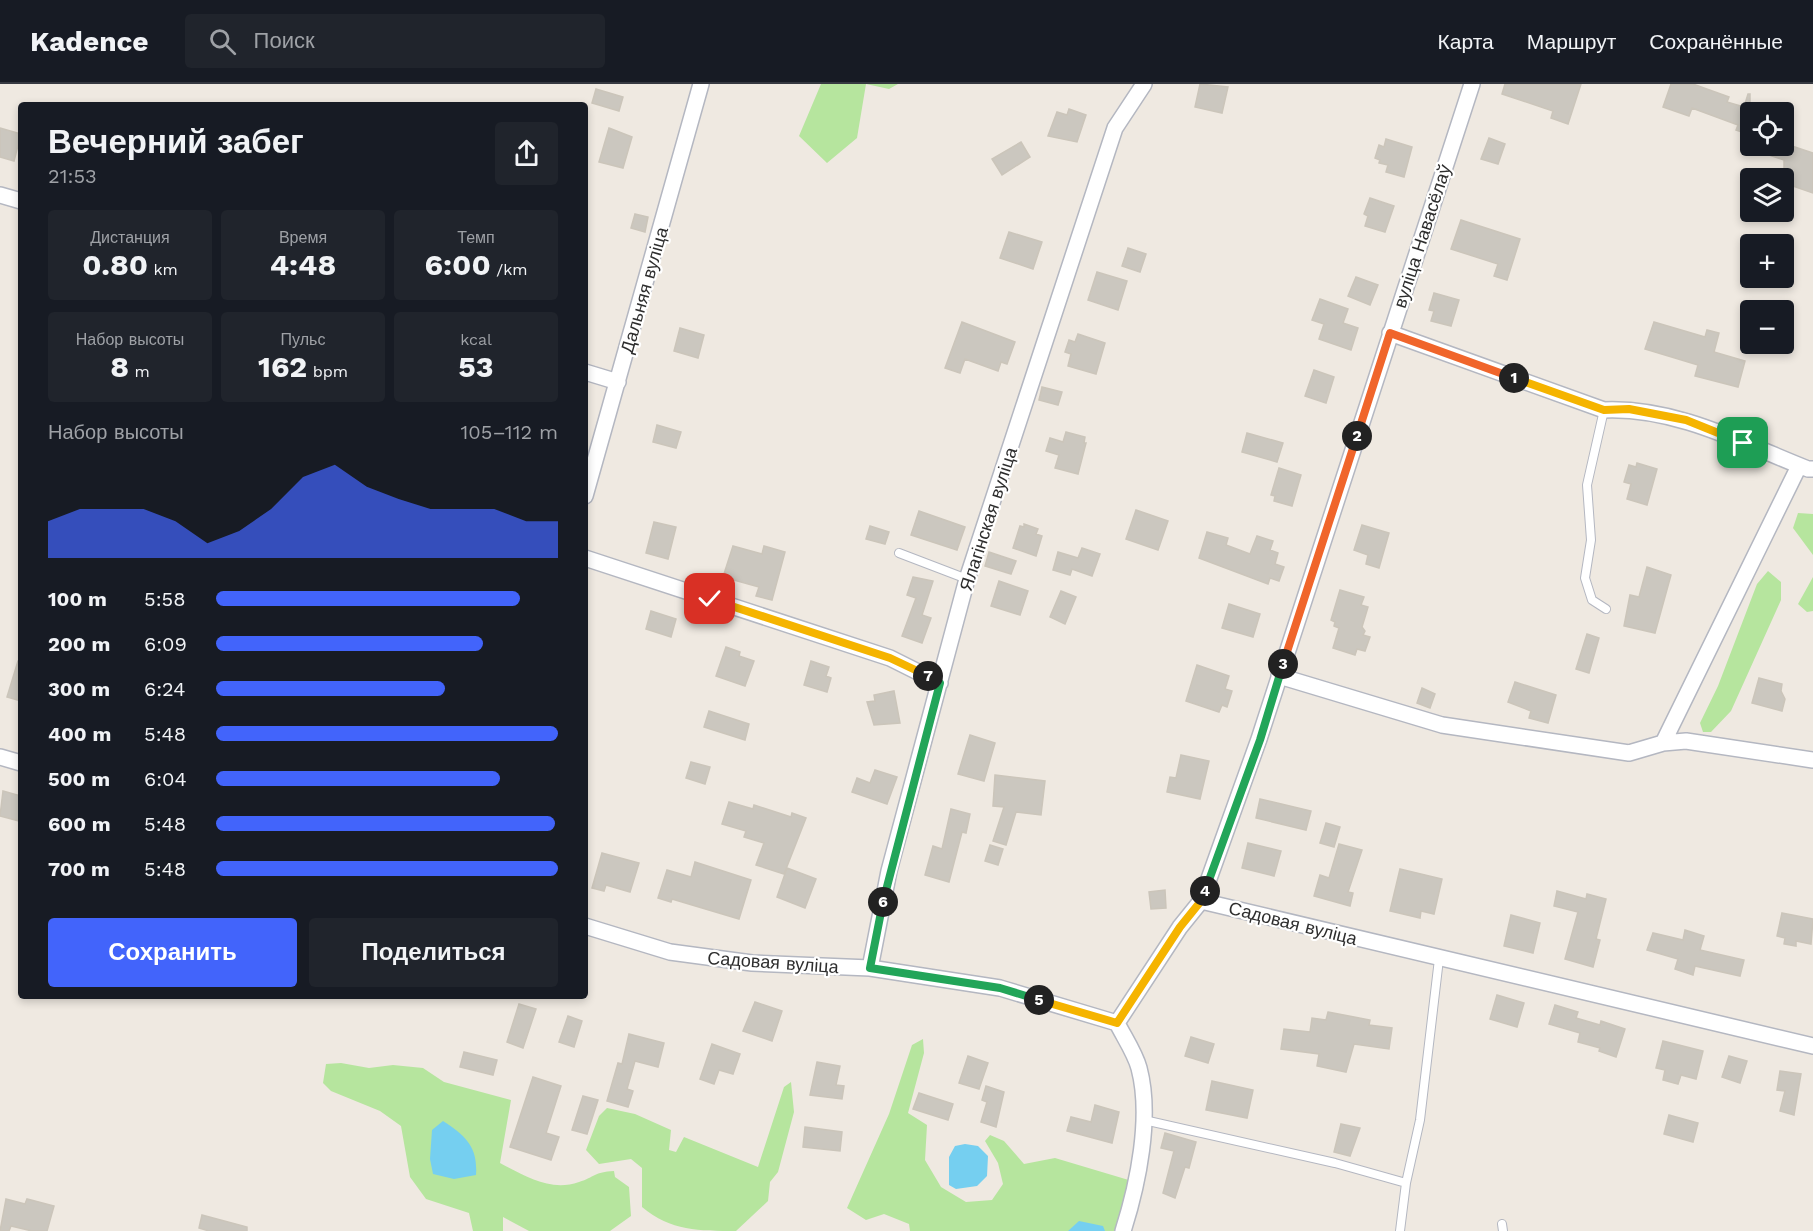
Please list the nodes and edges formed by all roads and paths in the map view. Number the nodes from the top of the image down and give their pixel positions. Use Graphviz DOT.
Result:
graph roads {
  1 [pos="701,84"];
  2 [pos="1144,84"];
  3 [pos="1472,84"];
  4 [pos="0,195"];
  5 [pos="18,200"];
  6 [pos="1390,333"];
  7 [pos="588,373"];
  8 [pos="618,382"];
  9 [pos="1604,410"];
  10 [pos="1806,467"];
  11 [pos="588,486"];
  12 [pos="899,553"];
  13 [pos="588,559"];
  14 [pos="967,579"];
  15 [pos="1606,609"];
  16 [pos="1279,676"];
  17 [pos="940,683"];
  18 [pos="1662,743"];
  19 [pos="0,757"];
  20 [pos="1813,760"];
  21 [pos="18,762"];
  22 [pos="1201,901"];
  23 [pos="588,927"];
  24 [pos="1439,959"];
  25 [pos="870,968"];
  26 [pos="1117,1023"];
  27 [pos="1813,1046"];
  28 [pos="1144,1120"];
  29 [pos="1406,1184"];
  30 [pos="1123,1231"];
  31 [pos="1400,1231"];
  1 -- 8 [label="street, Дальняя вуліца"];
  2 -- 14 [label="street, Ялагінская вуліца"];
  3 -- 6 [label="street, вуліца Навасёлаў"];
  4 -- 5 [label="street"];
  6 -- 9 [label="street"];
  6 -- 16 [label="street, вуліца Навасёлаў"];
  7 -- 8 [label="street"];
  8 -- 11 [label="street, Дальняя вуліца"];
  9 -- 10 [label="street"];
  9 -- 15 [label="lane"];
  10 -- 18 [label="street"];
  12 -- 14 [label="lane"];
  13 -- 17 [label="street"];
  14 -- 17 [label="street, Ялагінская вуліца"];
  16 -- 18 [label="street"];
  16 -- 22 [label="street, вуліца Навасёлаў"];
  17 -- 25 [label="street, Ялагінская вуліца"];
  18 -- 20 [label="street"];
  19 -- 21 [label="street"];
  22 -- 24 [label="street, Садовая вуліца"];
  22 -- 26 [label="street"];
  23 -- 25 [label="street, Садовая вуліца"];
  24 -- 27 [label="street, Садовая вуліца"];
  24 -- 29 [label="lane"];
  25 -- 26 [label="street, Садовая вуліца"];
  26 -- 28 [label="street"];
  28 -- 29 [label="lane"];
  28 -- 30 [label="street"];
  29 -- 31 [label="lane"];
}
